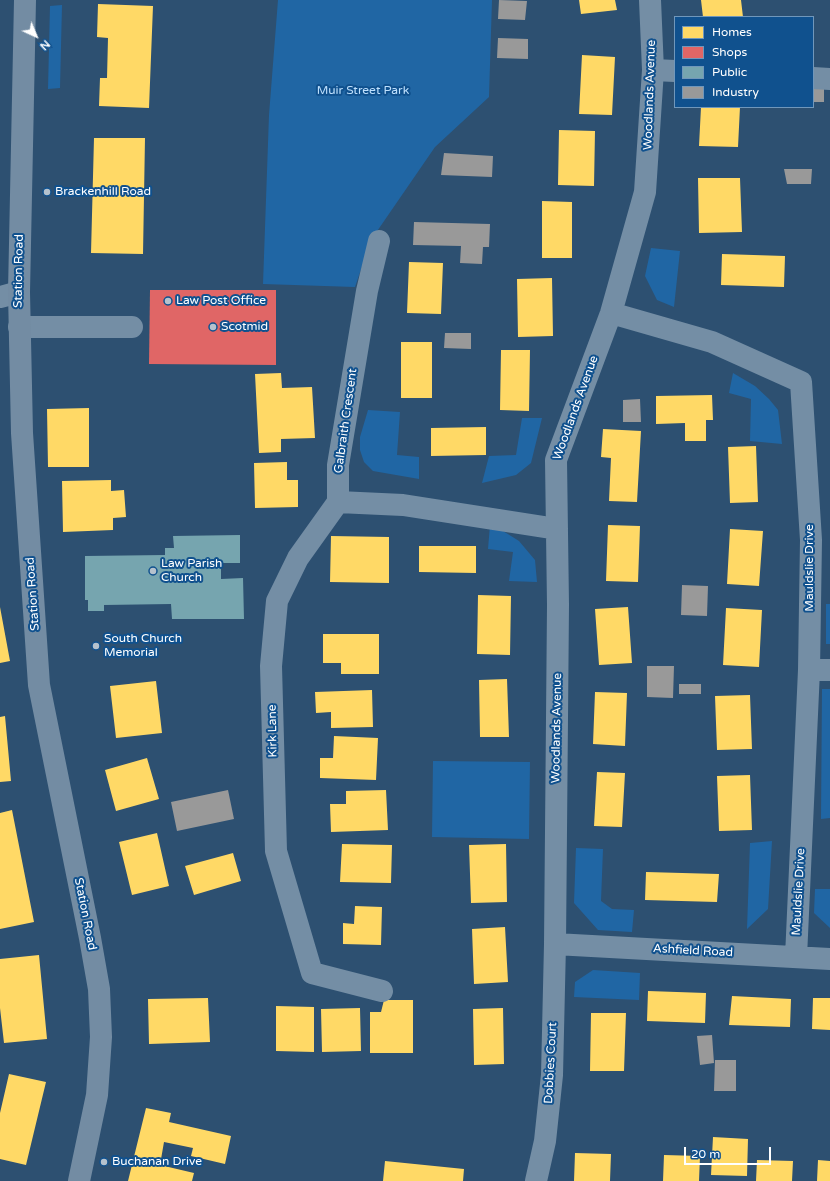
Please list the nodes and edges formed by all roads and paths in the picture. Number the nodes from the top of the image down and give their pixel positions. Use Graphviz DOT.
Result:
graph roads {
  1 [pos="25,0"];
  2 [pos="650,0"];
  3 [pos="653,70"];
  4 [pos="674,71"];
  5 [pos="814,78"];
  6 [pos="830,79"];
  7 [pos="378,241"];
  8 [pos="9,294"];
  9 [pos="611,313"];
  10 [pos="19,327"];
  11 [pos="132,327"];
  12 [pos="338,502"];
  13 [pos="557,529"];
  14 [pos="820,670"];
  15 [pos="555,944"];
  16 [pos="796,957"];
  17 [pos="830,959"];
  18 [pos="382,990"];
  19 [pos="79,1181"];
  20 [pos="536,1181"];
  1 -- 8 [label="main road, Station Road"];
  2 -- 3 [label="street, Woodlands Avenue"];
  3 -- 4 [label="street"];
  3 -- 9 [label="street, Woodlands Avenue"];
  5 -- 6 [label="street"];
  7 -- 12 [label="street, Galbraith Crescent"];
  8 -- 10 [label="main road, Station Road"];
  9 -- 13 [label="street, Woodlands Avenue"];
  9 -- 14 [label="street, Mauldslie Drive"];
  10 -- 11 [label="street"];
  10 -- 19 [label="main road, Station Road"];
  12 -- 13 [label="street"];
  12 -- 18 [label="street, Kirk Lane"];
  13 -- 15 [label="street, Woodlands Avenue"];
  14 -- 16 [label="street, Mauldslie Drive"];
  15 -- 16 [label="street, Ashfield Road"];
  15 -- 20 [label="street, Dobbies Court"];
  16 -- 17 [label="street, Ashfield Road"];
}
